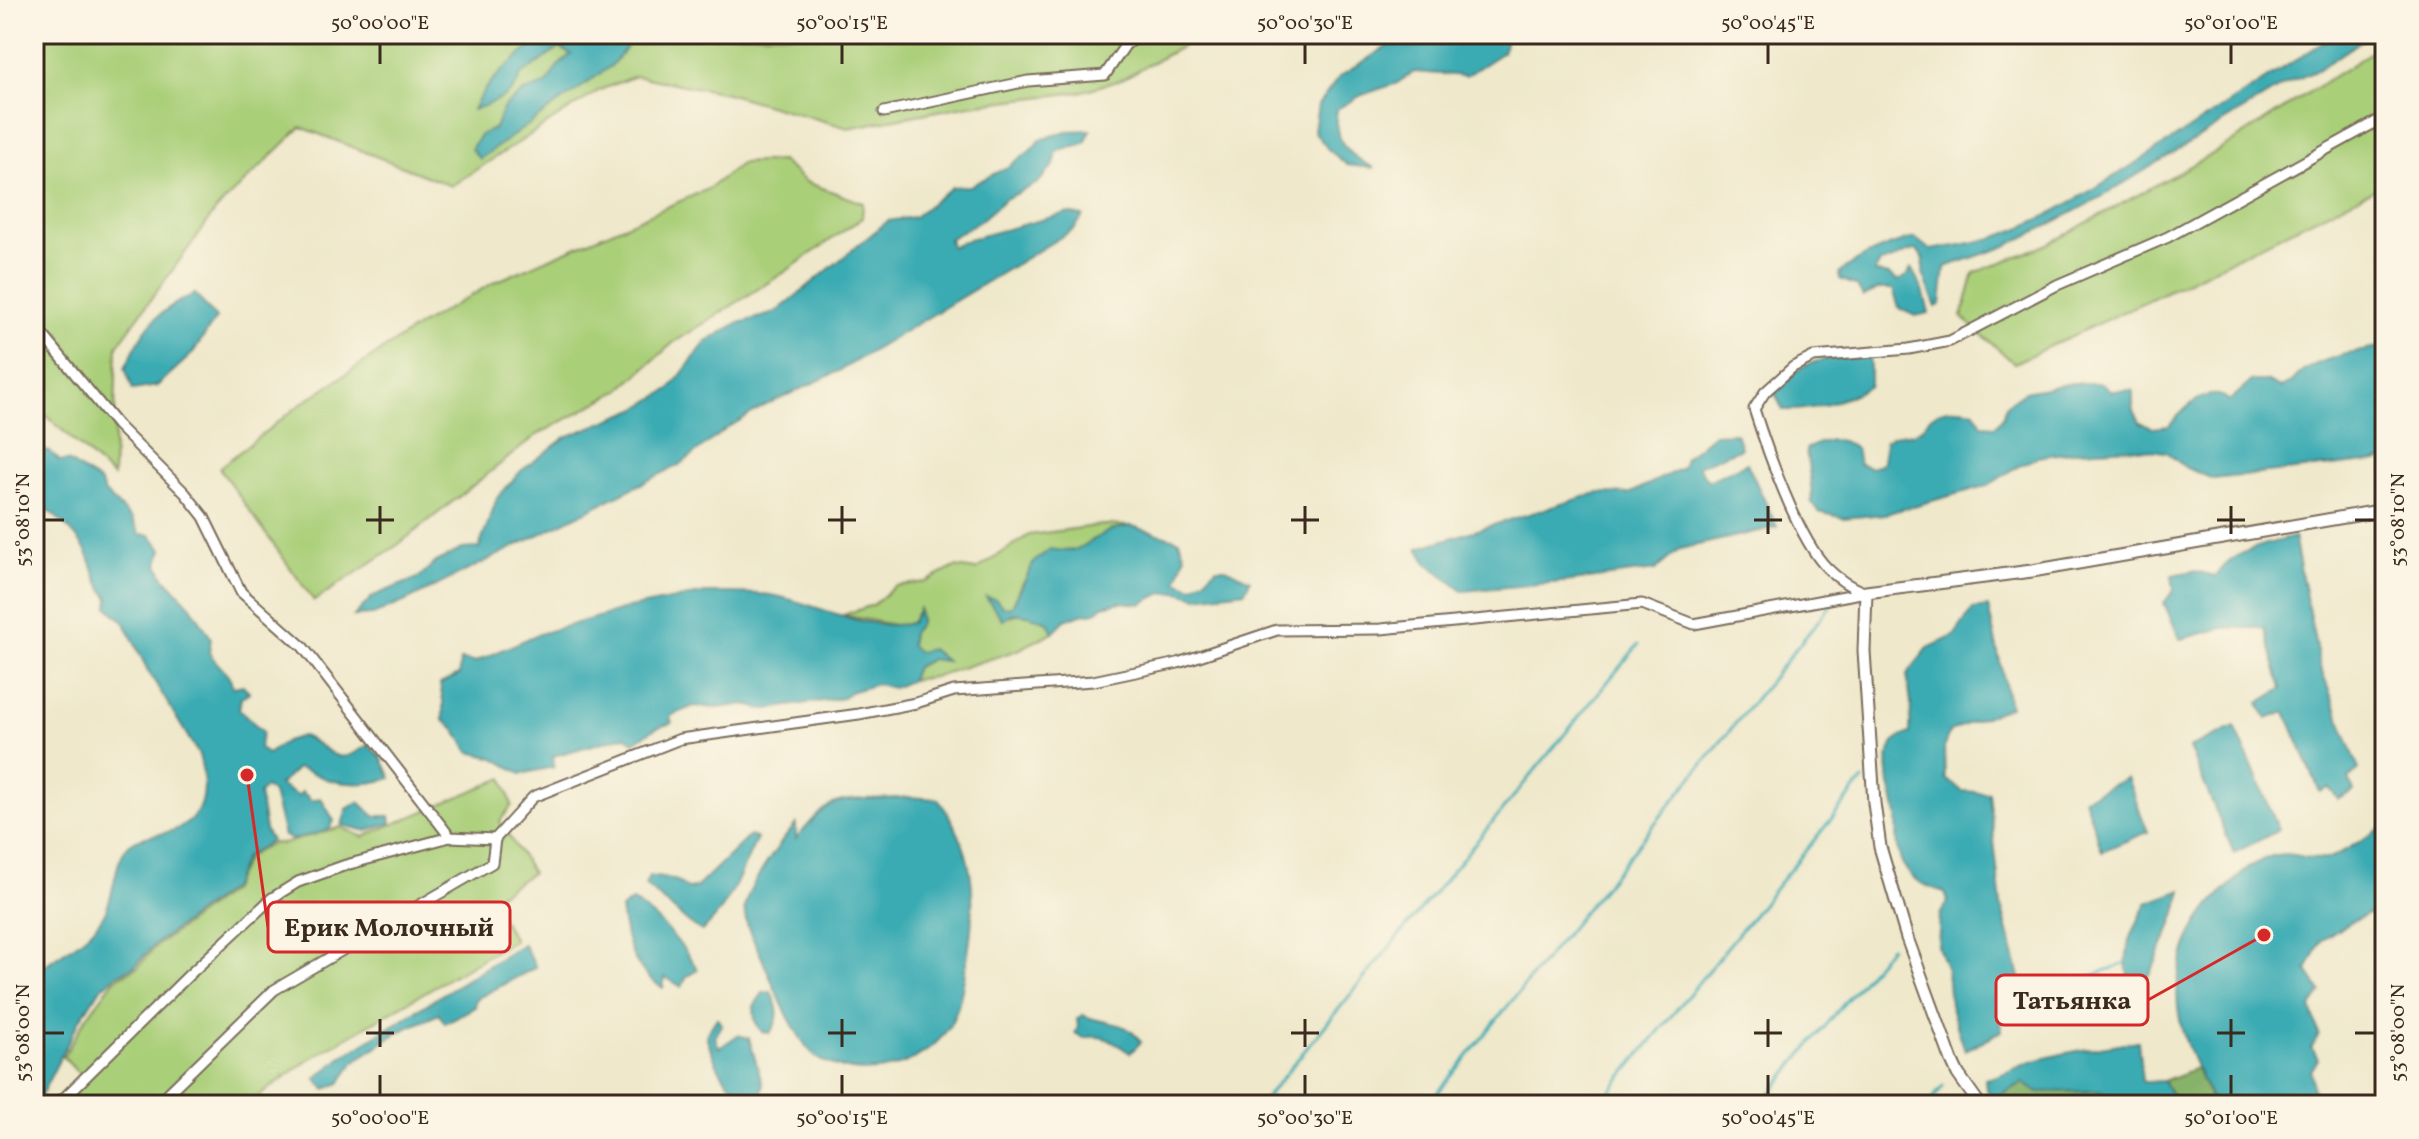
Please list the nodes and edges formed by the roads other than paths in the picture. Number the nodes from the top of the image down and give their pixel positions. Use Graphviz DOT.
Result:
graph roads {
  1 [pos="1145,34"];
  2 [pos="884,112"];
  3 [pos="2385,117"];
  4 [pos="34,324"];
  5 [pos="2385,510"];
  6 [pos="1866,592"];
  7 [pos="450,837"];
  8 [pos="495,839"];
  9 [pos="57,1105"];
  10 [pos="156,1105"];
  11 [pos="1980,1105"];
  1 -- 2 [label="street"];
  3 -- 6 [label="street"];
  4 -- 7 [label="street"];
  5 -- 6 [label="street"];
  6 -- 8 [label="street"];
  6 -- 11 [label="street"];
  7 -- 8 [label="street"];
  7 -- 9 [label="street"];
  8 -- 10 [label="street"];
}
